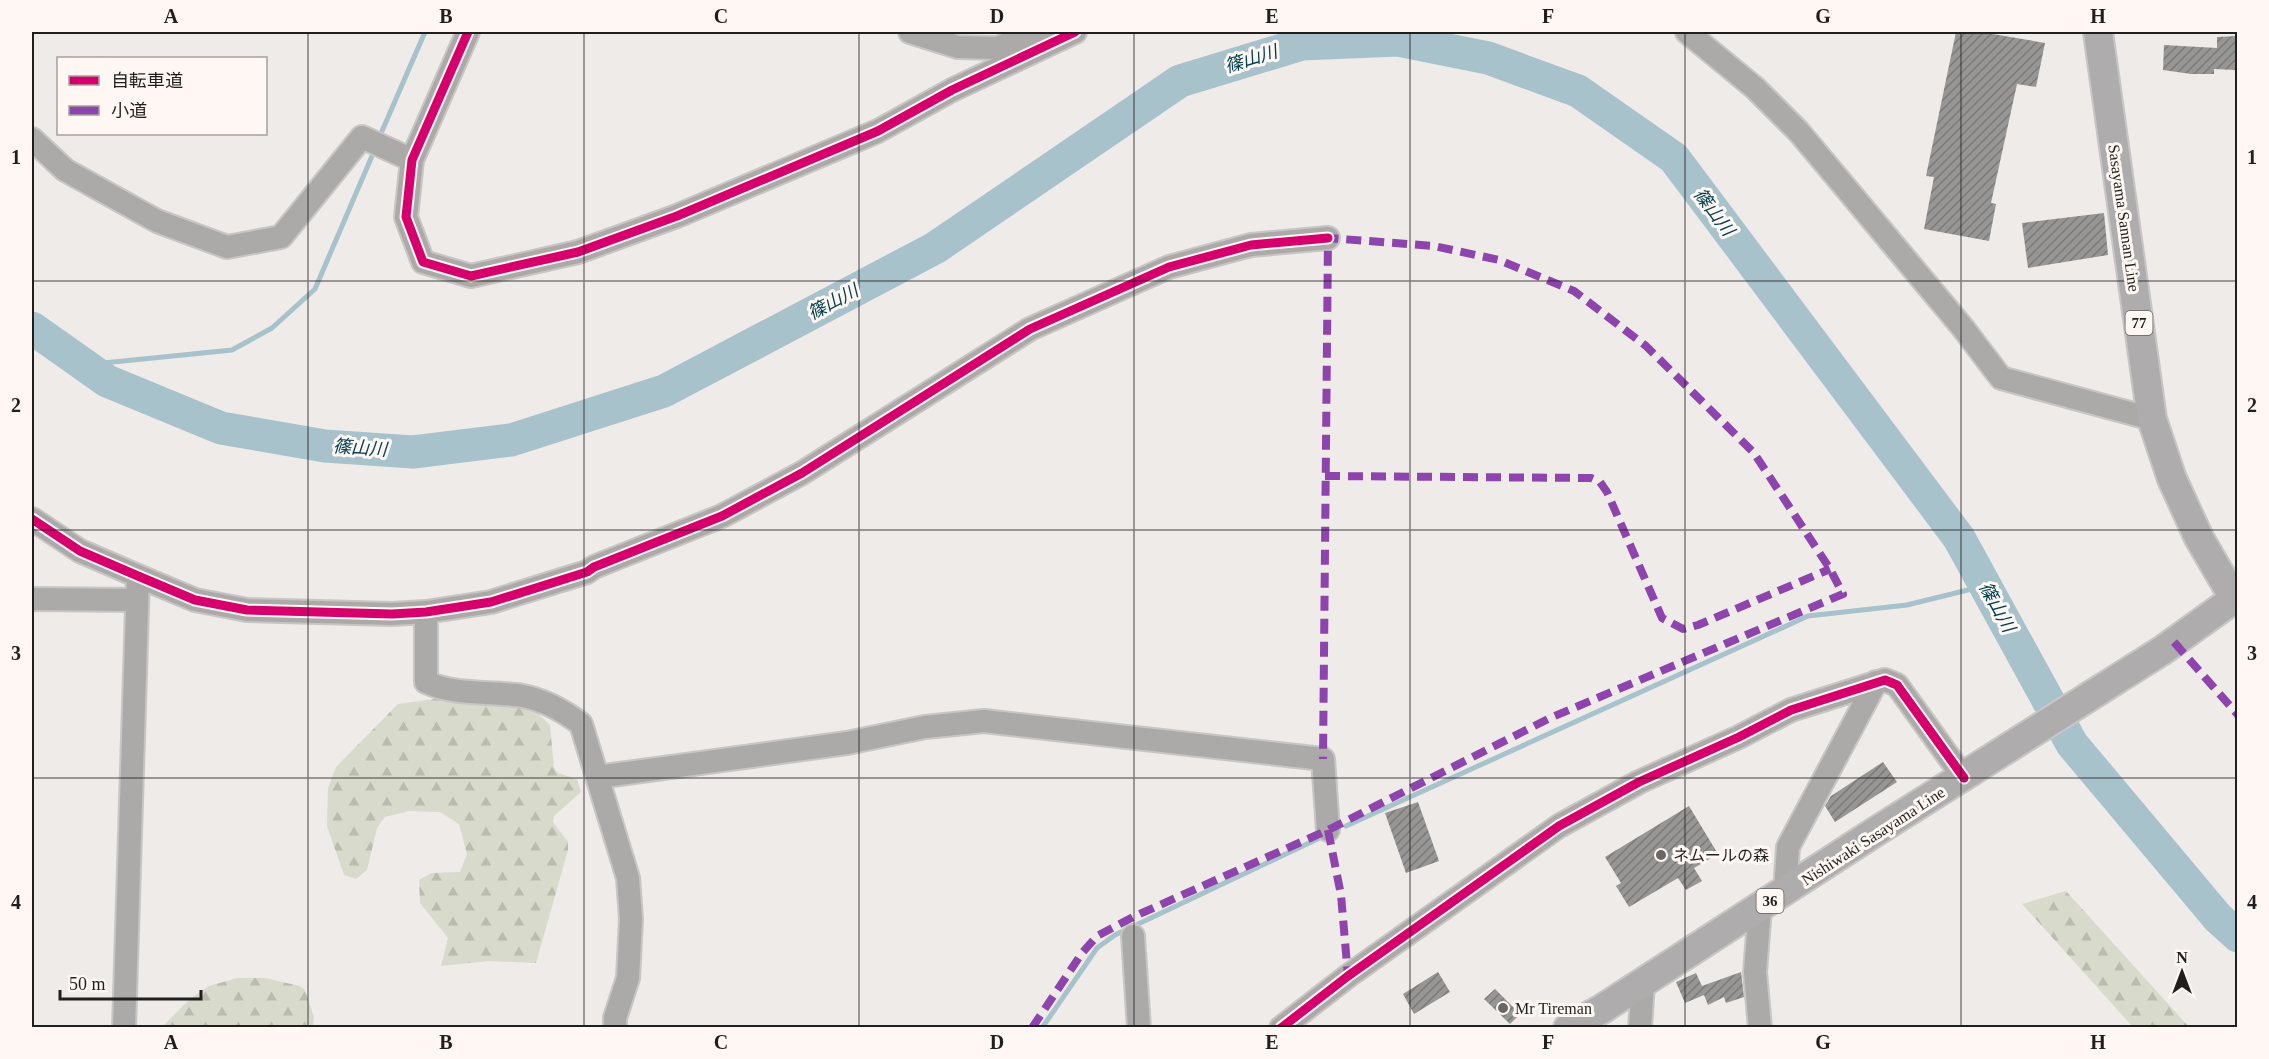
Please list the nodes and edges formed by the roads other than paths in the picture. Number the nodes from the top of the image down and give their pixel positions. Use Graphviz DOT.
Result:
graph roads {
  1 [pos="468,32"];
  2 [pos="910,32"];
  3 [pos="1033,32"];
  4 [pos="1075,32"];
  5 [pos="1687,32"];
  6 [pos="2098,32"];
  7 [pos="32,139"];
  8 [pos="412,160"];
  9 [pos="1328,238"];
  10 [pos="2152,419"];
  11 [pos="32,519"];
  12 [pos="138,576"];
  13 [pos="2236,597"];
  14 [pos="32,599"];
  15 [pos="136,600"];
  16 [pos="426,612"];
  17 [pos="1876,682"];
  18 [pos="1967,776"];
  19 [pos="597,777"];
  20 [pos="1329,830"];
  21 [pos="1785,892"];
  22 [pos="1760,908"];
  23 [pos="1133,936"];
  24 [pos="1643,983"];
  25 [pos="124,1028"];
  26 [pos="615,1028"];
  27 [pos="1139,1028"];
  28 [pos="1281,1028"];
  29 [pos="1568,1028"];
  30 [pos="1640,1028"];
  31 [pos="1760,1028"];
  1 -- 8 [label="street"];
  2 -- 3 [label="street"];
  4 -- 8 [label="street"];
  5 -- 10 [label="street"];
  6 -- 10 [label="main road, Sasayama Sannan Line / 77"];
  7 -- 8 [label="street"];
  9 -- 16 [label="street"];
  10 -- 13 [label="main road, Sasayama Sannan Line / 77"];
  11 -- 12 [label="street"];
  12 -- 15 [label="street"];
  12 -- 16 [label="street"];
  13 -- 18 [label="main road, Nishiwaki Sasayama Line / 36"];
  14 -- 15 [label="street"];
  15 -- 25 [label="street"];
  16 -- 19 [label="street"];
  17 -- 18 [label="street"];
  17 -- 21 [label="street"];
  17 -- 28 [label="street"];
  18 -- 21 [label="main road, Nishiwaki Sasayama Line / 36"];
  19 -- 20 [label="street"];
  19 -- 26 [label="street"];
  21 -- 22 [label="main road, Nishiwaki Sasayama Line / 36"];
  22 -- 24 [label="main road, Nishiwaki Sasayama Line / 36"];
  22 -- 31 [label="street"];
  23 -- 27 [label="street"];
  24 -- 29 [label="main road, Nishiwaki Sasayama Line / 36"];
  24 -- 30 [label="street"];
}
